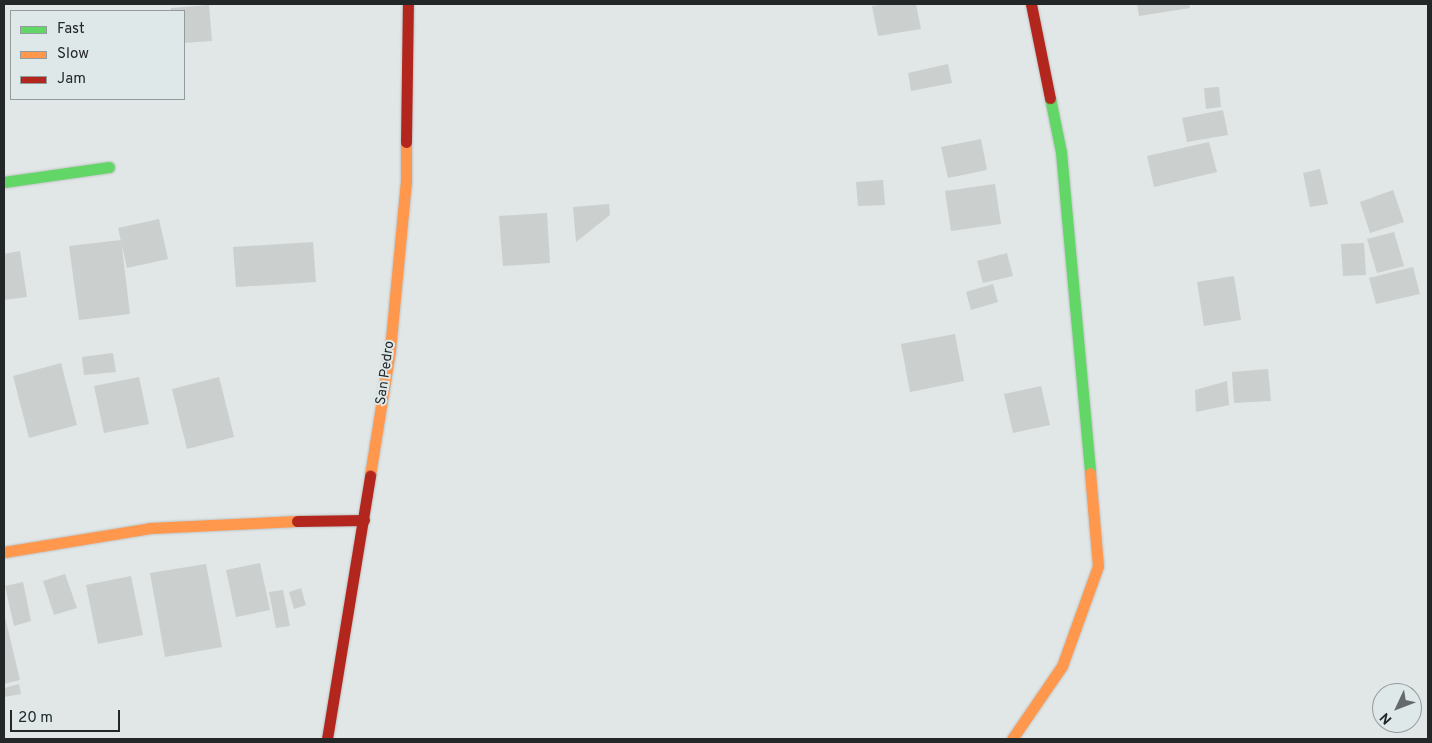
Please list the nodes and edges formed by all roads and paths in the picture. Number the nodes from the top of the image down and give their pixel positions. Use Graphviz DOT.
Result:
graph roads {
  1 [pos="408,4"];
  2 [pos="1031,4"];
  3 [pos="109,167"];
  4 [pos="4,182"];
  5 [pos="364,520"];
  6 [pos="4,552"];
  7 [pos="327,739"];
  8 [pos="1012,739"];
  1 -- 5 [label="street, San Pedro"];
  2 -- 8 [label="street"];
  3 -- 4 [label="street"];
  5 -- 6 [label="street"];
  5 -- 7 [label="street, San Pedro"];
}
